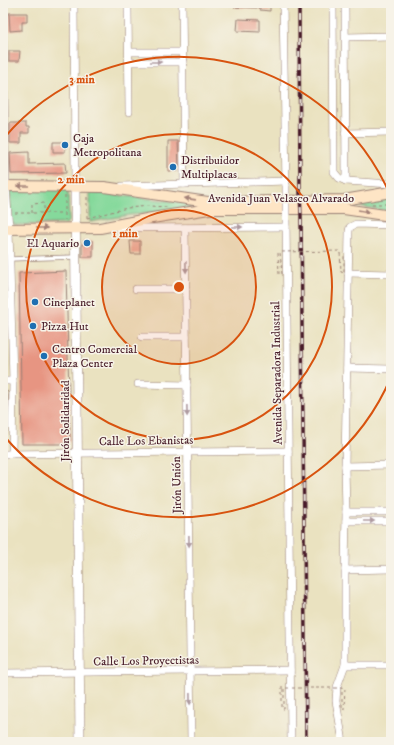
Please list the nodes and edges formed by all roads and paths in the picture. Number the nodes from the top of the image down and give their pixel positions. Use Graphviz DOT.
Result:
graph roads {
  1 [pos="74,3"];
  2 [pos="182,3"];
  3 [pos="279,4"];
  4 [pos="339,4"];
  5 [pos="128,8"];
  6 [pos="391,36"];
  7 [pos="346,37"];
  8 [pos="3,38"];
  9 [pos="129,52"];
  10 [pos="182,52"];
  11 [pos="129,62"];
  12 [pos="182,62"];
  13 [pos="129,112"];
  14 [pos="391,132"];
  15 [pos="345,133"];
  16 [pos="346,181"];
  17 [pos="184,184"];
  18 [pos="286,184"];
  19 [pos="391,184"];
  20 [pos="5,186"];
  21 [pos="70,186"];
  22 [pos="87,186"];
  23 [pos="104,187"];
  24 [pos="391,192"];
  25 [pos="14,213"];
  26 [pos="32,213"];
  27 [pos="44,213"];
  28 [pos="65,213"];
  29 [pos="391,216"];
  30 [pos="391,224"];
  31 [pos="286,227"];
  32 [pos="65,228"];
  33 [pos="76,228"];
  34 [pos="87,228"];
  35 [pos="100,228"];
  36 [pos="185,228"];
  37 [pos="6,229"];
  38 [pos="344,252"];
  39 [pos="278,253"];
  40 [pos="76,257"];
  41 [pos="10,259"];
  42 [pos="348,273"];
  43 [pos="391,274"];
  44 [pos="136,289"];
  45 [pos="186,290"];
  46 [pos="142,337"];
  47 [pos="186,337"];
  48 [pos="347,368"];
  49 [pos="391,369"];
  50 [pos="13,381"];
  51 [pos="3,382"];
  52 [pos="138,384"];
  53 [pos="187,385"];
  54 [pos="288,451"];
  55 [pos="188,452"];
  56 [pos="77,453"];
  57 [pos="3,454"];
  58 [pos="12,454"];
  59 [pos="391,465"];
  60 [pos="345,466"];
  61 [pos="346,512"];
  62 [pos="391,512"];
  63 [pos="346,521"];
  64 [pos="391,521"];
  65 [pos="345,570"];
  66 [pos="391,570"];
  67 [pos="345,665"];
  68 [pos="391,665"];
  69 [pos="290,670"];
  70 [pos="190,672"];
  71 [pos="79,673"];
  72 [pos="3,674"];
  73 [pos="282,686"];
  74 [pos="345,687"];
  75 [pos="80,742"];
  76 [pos="191,742"];
  77 [pos="291,742"];
  78 [pos="343,742"];
  1 -- 21 [label="street, Jirón Solidaridad"];
  2 -- 10 [label="street"];
  3 -- 4 [label="path, bridge"];
  3 -- 18 [label="street, Avenida Separadora Industrial"];
  4 -- 7 [label="street"];
  4 -- 16 [label="street"];
  5 -- 9 [label="street"];
  6 -- 7 [label="street"];
  7 -- 15 [label="street"];
  8 -- 20 [label="street"];
  9 -- 10 [label="street"];
  9 -- 11 [label="street"];
  10 -- 12 [label="street"];
  11 -- 12 [label="street, one-way"];
  11 -- 13 [label="street"];
  12 -- 17 [label="street"];
  14 -- 15 [label="street"];
  15 -- 16 [label="street"];
  16 -- 19 [label="street, Avenida Juan Velasco Alvarado"];
  17 -- 18 [label="street, Avenida Juan Velasco Alvarado"];
  17 -- 23 [label="street, Avenida Juan Velasco Alvarado"];
  18 -- 31 [label="street, Avenida Separadora Industrial, bridge"];
  21 -- 20 [label="main road, Avenida Juan Velasco Alvarado, one-way"];
  20 -- 37 [label="street"];
  21 -- 22 [label="main road, Avenida Juan Velasco Alvarado"];
  21 -- 28 [label="path"];
  21 -- 33 [label="street, Jirón Solidaridad"];
  22 -- 23 [label="main road, Avenida Juan Velasco Alvarado"];
  22 -- 34 [label="path"];
  24 -- 23 [label="main road, Avenida Juan Velasco Alvarado, one-way"];
  25 -- 26 [label="path"];
  26 -- 27 [label="path"];
  26 -- 27 [label="path"];
  27 -- 28 [label="path"];
  28 -- 32 [label="path"];
  35 -- 29 [label="main road, Avenida Juan Velasco Alvarado, one-way"];
  30 -- 42 [label="street"];
  36 -- 31 [label="street, Avenida Juan Velasco Alvarado, one-way"];
  31 -- 54 [label="street, Avenida Separadora Industrial"];
  32 -- 33 [label="main road, Avenida Juan Velasco Alvarado"];
  37 -- 32 [label="main road, Avenida Juan Velasco Alvarado, one-way"];
  33 -- 34 [label="main road, Avenida Juan Velasco Alvarado"];
  33 -- 40 [label="street, Jirón Solidaridad"];
  34 -- 35 [label="main road, Avenida Juan Velasco Alvarado"];
  35 -- 36 [label="street, Avenida Juan Velasco Alvarado"];
  36 -- 45 [label="street, Jirón Unión, one-way"];
  37 -- 41 [label="street"];
  38 -- 39 [label="path, bridge"];
  40 -- 41 [label="lane"];
  40 -- 56 [label="street, Jirón Solidaridad"];
  41 -- 50 [label="street"];
  42 -- 43 [label="street"];
  42 -- 48 [label="street"];
  44 -- 45 [label="street"];
  45 -- 47 [label="street, Jirón Unión"];
  46 -- 47 [label="street"];
  47 -- 53 [label="street, Jirón Unión"];
  48 -- 49 [label="street"];
  48 -- 60 [label="street"];
  50 -- 51 [label="street"];
  50 -- 58 [label="street"];
  52 -- 53 [label="street"];
  53 -- 55 [label="street, Jirón Unión, one-way"];
  54 -- 55 [label="street, Calle Los Ebanistas"];
  54 -- 69 [label="street, Avenida Separadora Industrial"];
  55 -- 56 [label="street, Calle Los Ebanistas"];
  55 -- 70 [label="street, Jirón Unión, one-way"];
  56 -- 58 [label="street, Calle Los Ebanistas"];
  56 -- 71 [label="street, Jirón Solidaridad"];
  57 -- 58 [label="street, Calle Los Ebanistas"];
  59 -- 60 [label="street"];
  60 -- 61 [label="street"];
  61 -- 62 [label="street"];
  61 -- 63 [label="street"];
  63 -- 64 [label="street, one-way"];
  63 -- 65 [label="street"];
  65 -- 66 [label="street"];
  65 -- 67 [label="street"];
  67 -- 68 [label="street"];
  67 -- 78 [label="street"];
  69 -- 70 [label="street, Calle Los Proyectistas"];
  69 -- 77 [label="street, Avenida Separadora Industrial"];
  70 -- 71 [label="street, Calle Los Proyectistas"];
  70 -- 76 [label="street, Jirón Unión, one-way"];
  71 -- 72 [label="street, Calle Los Proyectistas"];
  71 -- 75 [label="street, Jirón Solidaridad"];
  73 -- 74 [label="path, bridge"];
}
